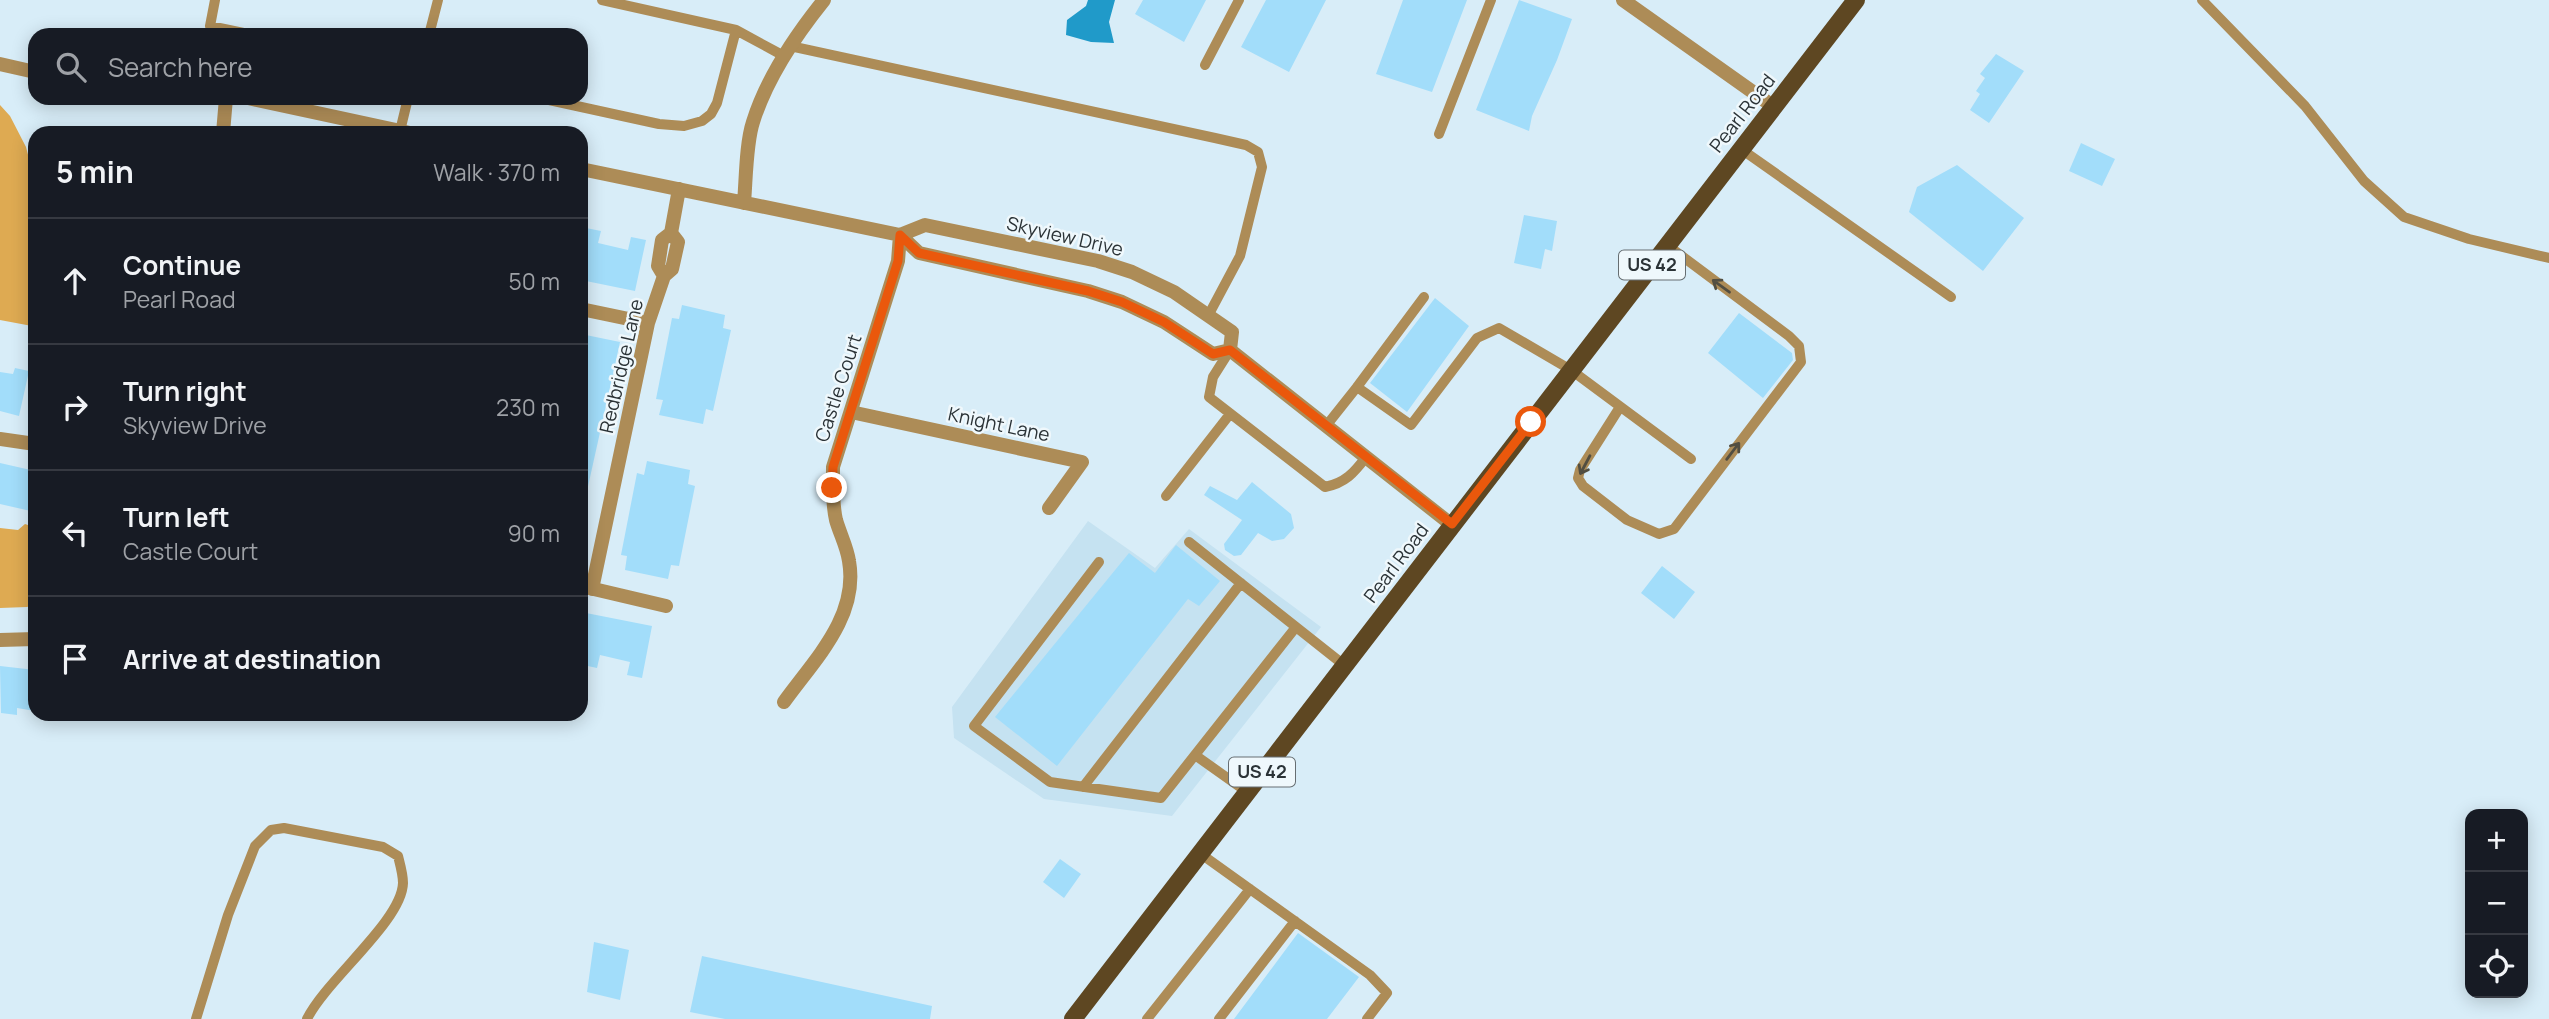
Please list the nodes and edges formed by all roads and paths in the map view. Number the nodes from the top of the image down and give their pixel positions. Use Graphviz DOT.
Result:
graph roads {
  1 [pos="215,0"];
  2 [pos="438,0"];
  3 [pos="602,0"];
  4 [pos="824,0"];
  5 [pos="1239,0"];
  6 [pos="1491,0"];
  7 [pos="1623,0"];
  8 [pos="1650,0"];
  9 [pos="1856,0"];
  10 [pos="2202,0"];
  11 [pos="1641,12"];
  12 [pos="220,28"];
  13 [pos="431,28"];
  14 [pos="736,30"];
  15 [pos="787,51"];
  16 [pos="0,64"];
  17 [pos="1205,65"];
  18 [pos="28,70"];
  19 [pos="225,105"];
  20 [pos="280,105"];
  21 [pos="407,105"];
  22 [pos="572,105"];
  23 [pos="1774,107"];
  24 [pos="224,126"];
  25 [pos="377,126"];
  26 [pos="406,126"];
  27 [pos="1439,134"];
  28 [pos="1741,149"];
  29 [pos="588,170"];
  30 [pos="679,190"];
  31 [pos="744,203"];
  32 [pos="900,235"];
  33 [pos="1667,245"];
  34 [pos="2549,258"];
  35 [pos="1424,296"];
  36 [pos="1951,297"];
  37 [pos="588,310"];
  38 [pos="1208,316"];
  39 [pos="648,323"];
  40 [pos="1230,350"];
  41 [pos="1571,370"];
  42 [pos="1357,387"];
  43 [pos="1620,407"];
  44 [pos="851,412"];
  45 [pos="1230,414"];
  46 [pos="1326,426"];
  47 [pos="0,439"];
  48 [pos="28,443"];
  49 [pos="1366,457"];
  50 [pos="1691,459"];
  51 [pos="1166,496"];
  52 [pos="1049,508"];
  53 [pos="1452,524"];
  54 [pos="1189,542"];
  55 [pos="1098,562"];
  56 [pos="588,578"];
  57 [pos="1241,583"];
  58 [pos="588,587"];
  59 [pos="666,606"];
  60 [pos="1296,627"];
  61 [pos="28,639"];
  62 [pos="0,640"];
  63 [pos="1344,665"];
  64 [pos="784,702"];
  65 [pos="1195,755"];
  66 [pos="1083,787"];
  67 [pos="1247,792"];
  68 [pos="1201,854"];
  69 [pos="1251,889"];
  70 [pos="1295,921"];
  71 [pos="196,1019"];
  72 [pos="307,1019"];
  73 [pos="1073,1019"];
  74 [pos="1147,1019"];
  75 [pos="1219,1019"];
  76 [pos="1367,1019"];
  1 -- 12 [label="lane"];
  2 -- 13 [label="lane"];
  3 -- 14 [label="lane"];
  4 -- 15 [label="street"];
  5 -- 17 [label="lane"];
  6 -- 27 [label="lane"];
  7 -- 11 [label="street"];
  8 -- 11 [label="street"];
  9 -- 23 [label="main road, Pearl Road / US 42"];
  10 -- 34 [label="lane"];
  11 -- 23 [label="street"];
  14 -- 15 [label="lane"];
  14 -- 22 [label="lane"];
  15 -- 31 [label="street"];
  15 -- 38 [label="lane"];
  16 -- 18 [label="street"];
  19 -- 24 [label="street"];
  20 -- 25 [label="street"];
  21 -- 26 [label="lane"];
  23 -- 28 [label="main road, Pearl Road / US 42"];
  28 -- 33 [label="main road, Pearl Road / US 42"];
  28 -- 36 [label="lane"];
  29 -- 30 [label="street, Skyview Drive"];
  30 -- 31 [label="street, Skyview Drive"];
  30 -- 39 [label="street, Redbridge Lane"];
  31 -- 32 [label="street, Skyview Drive"];
  32 -- 38 [label="street, Skyview Drive"];
  32 -- 40 [label="street, Skyview Drive"];
  32 -- 44 [label="street, Castle Court"];
  33 -- 41 [label="main road, Pearl Road / US 42"];
  43 -- 33 [label="lane, one-way"];
  35 -- 42 [label="lane"];
  37 -- 39 [label="street"];
  38 -- 40 [label="street, Skyview Drive"];
  39 -- 56 [label="street, Redbridge Lane"];
  40 -- 45 [label="lane"];
  40 -- 46 [label="street, Skyview Drive"];
  41 -- 42 [label="lane"];
  41 -- 43 [label="lane"];
  41 -- 53 [label="main road, Pearl Road / US 42"];
  42 -- 46 [label="lane"];
  43 -- 50 [label="lane"];
  44 -- 52 [label="street, Knight Lane"];
  44 -- 64 [label="street, Castle Court"];
  45 -- 49 [label="lane"];
  45 -- 51 [label="lane"];
  46 -- 49 [label="street, Skyview Drive"];
  47 -- 48 [label="street"];
  49 -- 53 [label="street, Skyview Drive"];
  53 -- 63 [label="main road, Pearl Road / US 42"];
  54 -- 57 [label="lane"];
  55 -- 66 [label="lane"];
  57 -- 60 [label="lane"];
  57 -- 66 [label="lane"];
  58 -- 59 [label="street"];
  60 -- 63 [label="lane"];
  60 -- 65 [label="lane"];
  61 -- 62 [label="street"];
  63 -- 67 [label="main road, Pearl Road / US 42"];
  65 -- 66 [label="lane"];
  65 -- 67 [label="lane"];
  67 -- 68 [label="main road, Pearl Road / US 42"];
  68 -- 69 [label="lane"];
  68 -- 73 [label="main road, Pearl Road / US 42"];
  69 -- 70 [label="lane"];
  69 -- 74 [label="lane"];
  70 -- 75 [label="lane"];
  70 -- 76 [label="lane"];
  71 -- 72 [label="lane"];
}
